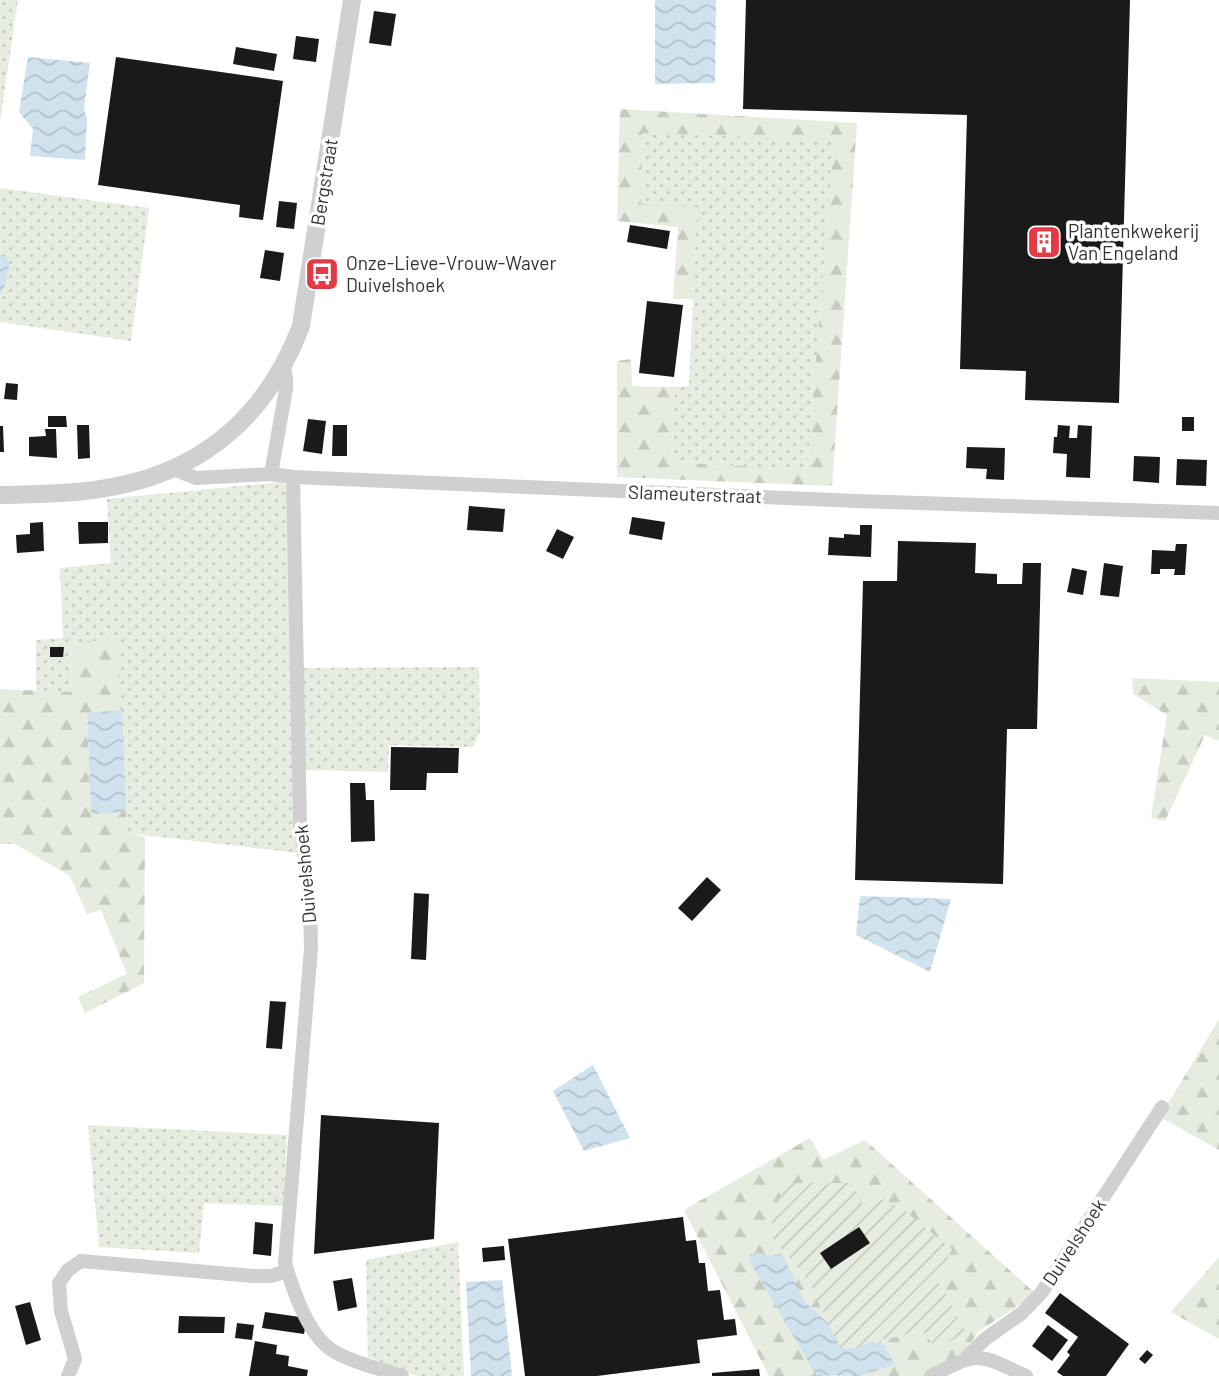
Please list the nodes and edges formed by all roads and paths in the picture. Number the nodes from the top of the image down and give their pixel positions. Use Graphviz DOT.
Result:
graph roads {
  1 [pos="352,0"];
  2 [pos="284,368"];
  3 [pos="173,469"];
  4 [pos="271,474"];
  5 [pos="293,477"];
  6 [pos="0,495"];
  7 [pos="1219,513"];
  8 [pos="1162,1107"];
  9 [pos="287,1271"];
  10 [pos="966,1358"];
  11 [pos="68,1376"];
  12 [pos="402,1376"];
  13 [pos="931,1376"];
  14 [pos="1026,1376"];
  1 -- 2 [label="street, Bergstraat"];
  2 -- 3 [label="street, Bergstraat"];
  2 -- 4 [label="street"];
  3 -- 4 [label="street, Slameuterstraat"];
  3 -- 6 [label="street, Bergstraat"];
  4 -- 5 [label="street, Slameuterstraat"];
  5 -- 7 [label="street, Slameuterstraat"];
  5 -- 9 [label="street, Duivelshoek"];
  8 -- 10 [label="street, Duivelshoek"];
  9 -- 11 [label="street"];
  9 -- 12 [label="street, Duivelshoek"];
  10 -- 13 [label="street, Duivelshoek"];
  10 -- 14 [label="street"];
}
